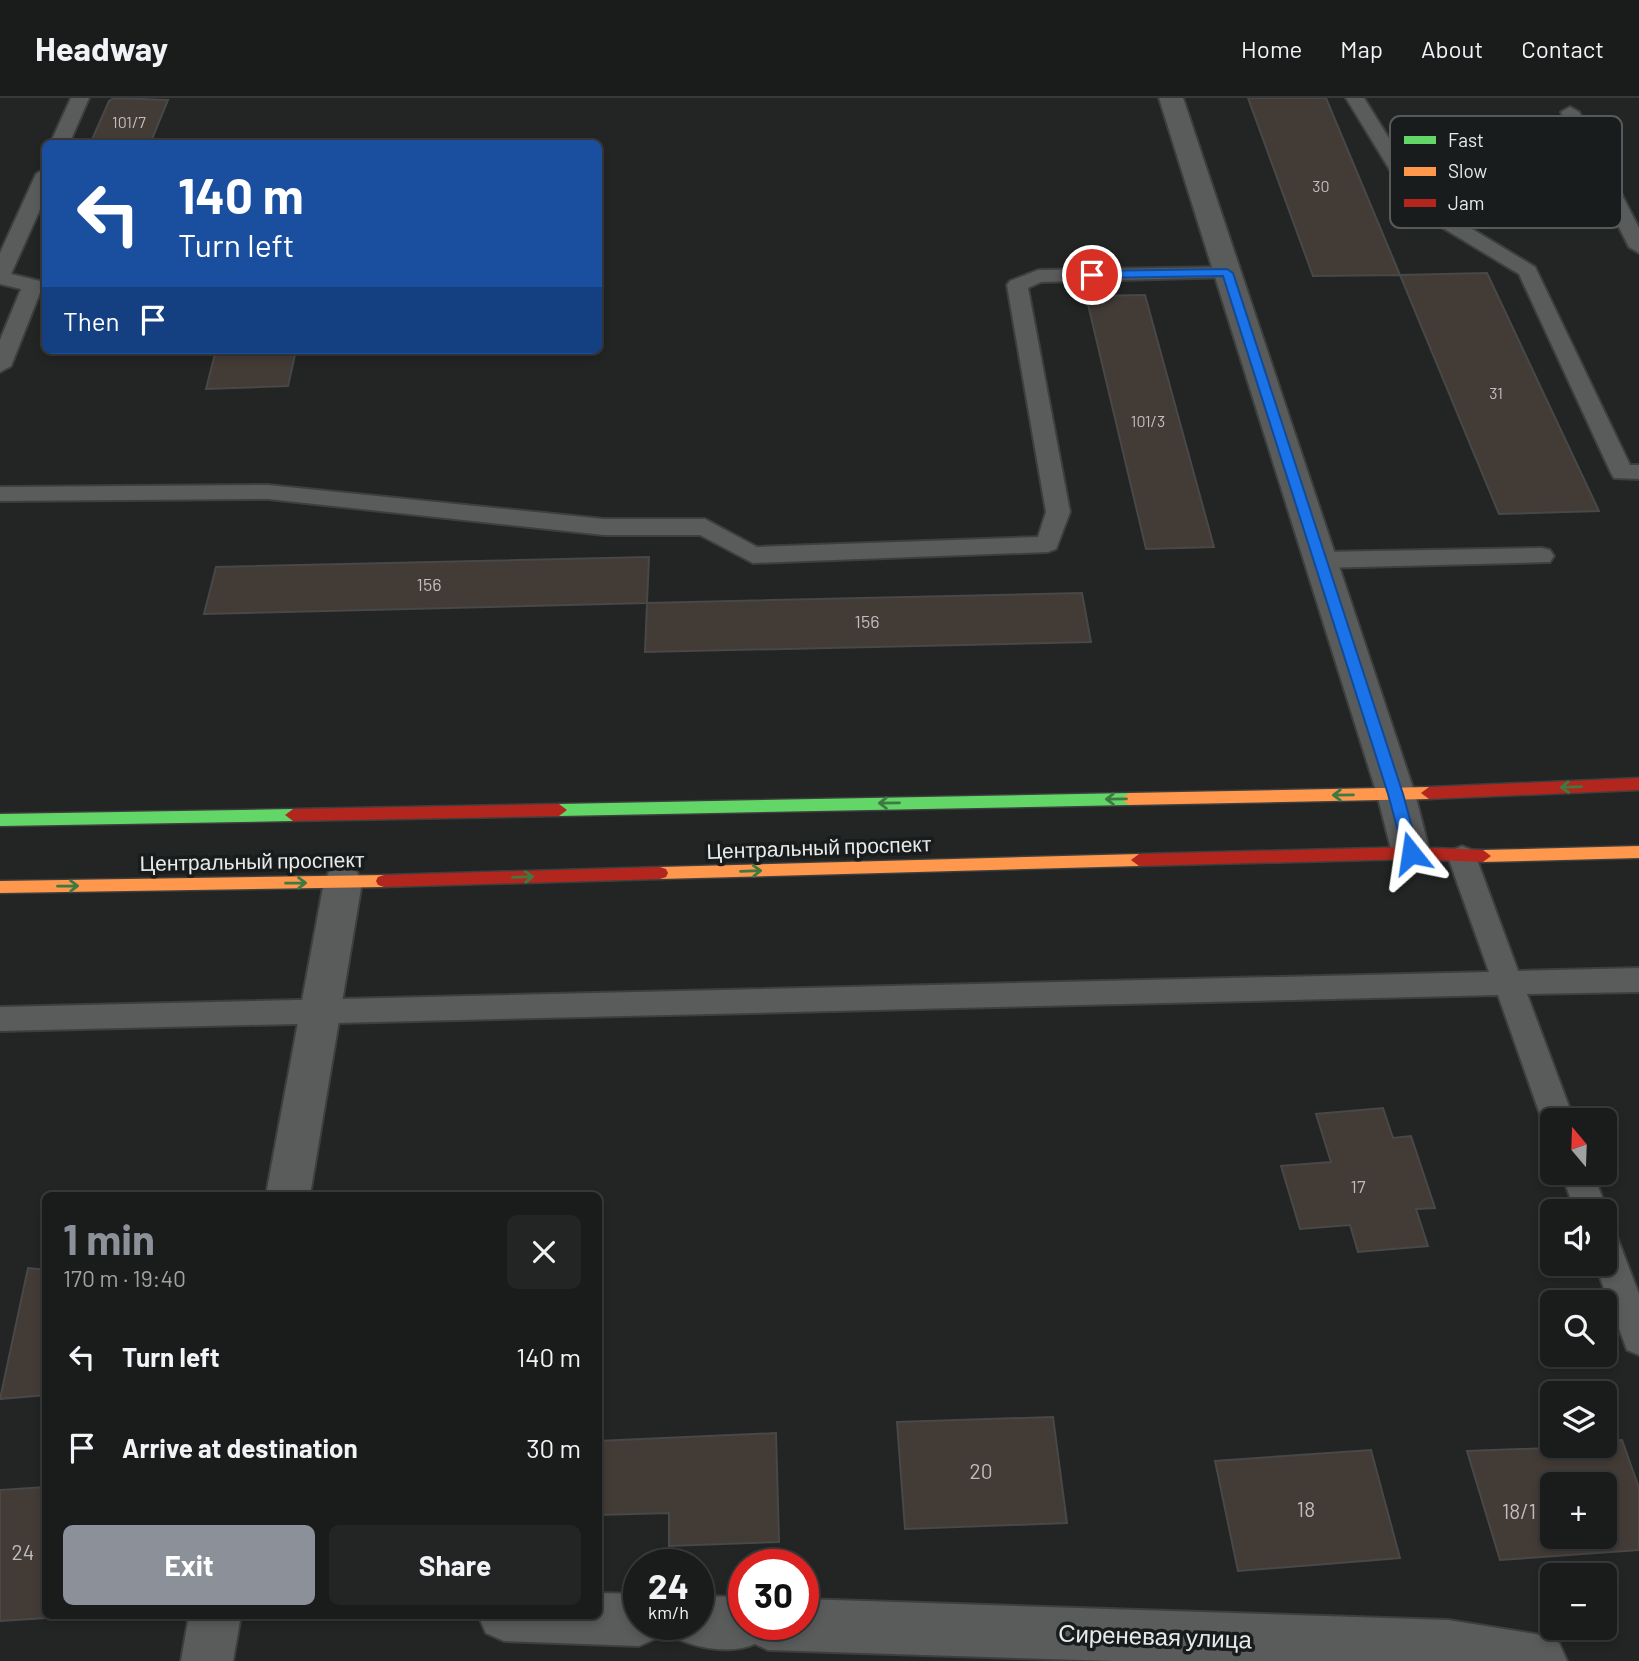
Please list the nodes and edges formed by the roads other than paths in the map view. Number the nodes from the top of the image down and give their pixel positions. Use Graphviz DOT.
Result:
graph roads {
  1 [pos="79,98"];
  2 [pos="1171,98"];
  3 [pos="1355,98"];
  4 [pos="1570,112"];
  5 [pos="1572,116"];
  6 [pos="61,140"];
  7 [pos="1390,155"];
  8 [pos="42,183"];
  9 [pos="1622,214"];
  10 [pos="1457,228"];
  11 [pos="1639,247"];
  12 [pos="1227,273"];
  13 [pos="0,276"];
  14 [pos="39,285"];
  15 [pos="0,366"];
  16 [pos="1639,472"];
  17 [pos="0,494"];
  18 [pos="1542,556"];
  19 [pos="1320,560"];
  20 [pos="1639,784"];
  21 [pos="1395,794"];
  22 [pos="0,820"];
  23 [pos="1639,852"];
  24 [pos="1411,853"];
  25 [pos="1462,856"];
  26 [pos="344,882"];
  27 [pos="0,887"];
  28 [pos="1639,980"];
  29 [pos="1506,982"];
  30 [pos="320,1011"];
  31 [pos="0,1019"];
  32 [pos="1553,1108"];
  33 [pos="289,1192"];
  34 [pos="1616,1276"];
  35 [pos="1639,1339"];
  36 [pos="214,1619"];
  37 [pos="602,1619"];
  38 [pos="623,1619"];
  39 [pos="819,1626"];
  40 [pos="1450,1654"];
  41 [pos="207,1661"];
  42 [pos="1541,1661"];
  1 -- 6 [label="lane"];
  2 -- 12 [label="street"];
  3 -- 7 [label="lane"];
  4 -- 5 [label="lane"];
  8 -- 13 [label="lane"];
  9 -- 11 [label="lane"];
  10 -- 16 [label="lane"];
  12 -- 17 [label="lane"];
  12 -- 19 [label="street"];
  13 -- 14 [label="lane"];
  14 -- 15 [label="lane"];
  18 -- 19 [label="lane"];
  19 -- 21 [label="street"];
  20 -- 21 [label="street, Центральный проспект, one-way"];
  21 -- 22 [label="street, Центральный проспект, one-way"];
  21 -- 24 [label="street"];
  23 -- 25 [label="street, Центральный проспект"];
  24 -- 25 [label="street, Центральный проспект"];
  26 -- 24 [label="street, Центральный проспект, one-way"];
  25 -- 29 [label="lane"];
  27 -- 26 [label="street, Центральный проспект, one-way"];
  26 -- 30 [label="street"];
  28 -- 29 [label="lane"];
  29 -- 30 [label="lane"];
  29 -- 32 [label="lane"];
  30 -- 31 [label="lane"];
  30 -- 33 [label="street"];
  34 -- 35 [label="lane"];
  36 -- 41 [label="street"];
  37 -- 38 [label="street"];
  39 -- 40 [label="street, Сиреневая улица"];
  40 -- 42 [label="street, Сиреневая улица"];
}
